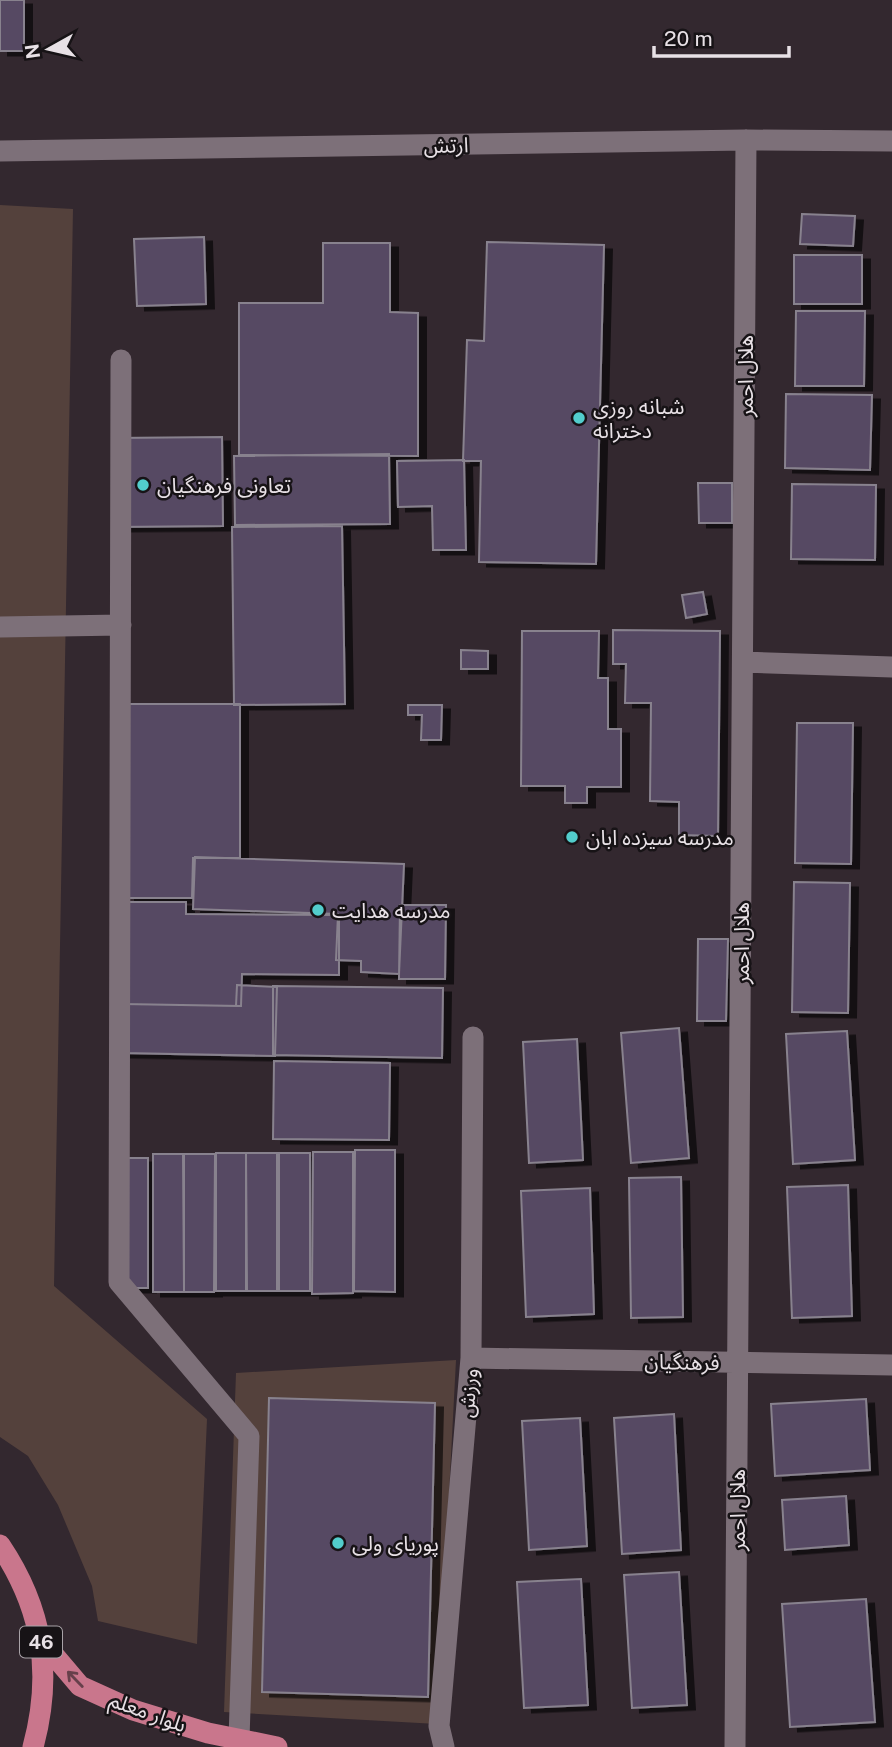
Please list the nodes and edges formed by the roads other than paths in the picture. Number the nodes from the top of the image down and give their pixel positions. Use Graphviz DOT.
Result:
graph roads {
  1 [pos="746,140"];
  2 [pos="892,141"];
  3 [pos="0,152"];
  4 [pos="121,360"];
  5 [pos="121,625"];
  6 [pos="0,627"];
  7 [pos="743,662"];
  8 [pos="892,667"];
  9 [pos="473,1037"];
  10 [pos="471,1358"];
  11 [pos="738,1363"];
  12 [pos="892,1365"];
  13 [pos="0,1545"];
  14 [pos="41,1640"];
  15 [pos="239,1739"];
  16 [pos="33,1747"];
  17 [pos="277,1747"];
  18 [pos="444,1747"];
  19 [pos="735,1747"];
  1 -- 2 [label="street, ارتش"];
  1 -- 3 [label="street, ارتش"];
  1 -- 7 [label="street, هلال احمر"];
  4 -- 5 [label="street"];
  5 -- 6 [label="street"];
  5 -- 15 [label="street"];
  7 -- 8 [label="street"];
  7 -- 11 [label="street, هلال احمر"];
  9 -- 10 [label="street, ورزش"];
  10 -- 11 [label="street, فرهنگیان"];
  10 -- 18 [label="street, ورزش"];
  11 -- 12 [label="street, فرهنگیان"];
  11 -- 19 [label="street, هلال احمر"];
  13 -- 14 [label="main road, 46"];
  15 -- 14 [label="main road, بلوار معلم, one-way"];
  14 -- 16 [label="main road, 46"];
  15 -- 17 [label="main road, بلوار معلم"];
}
